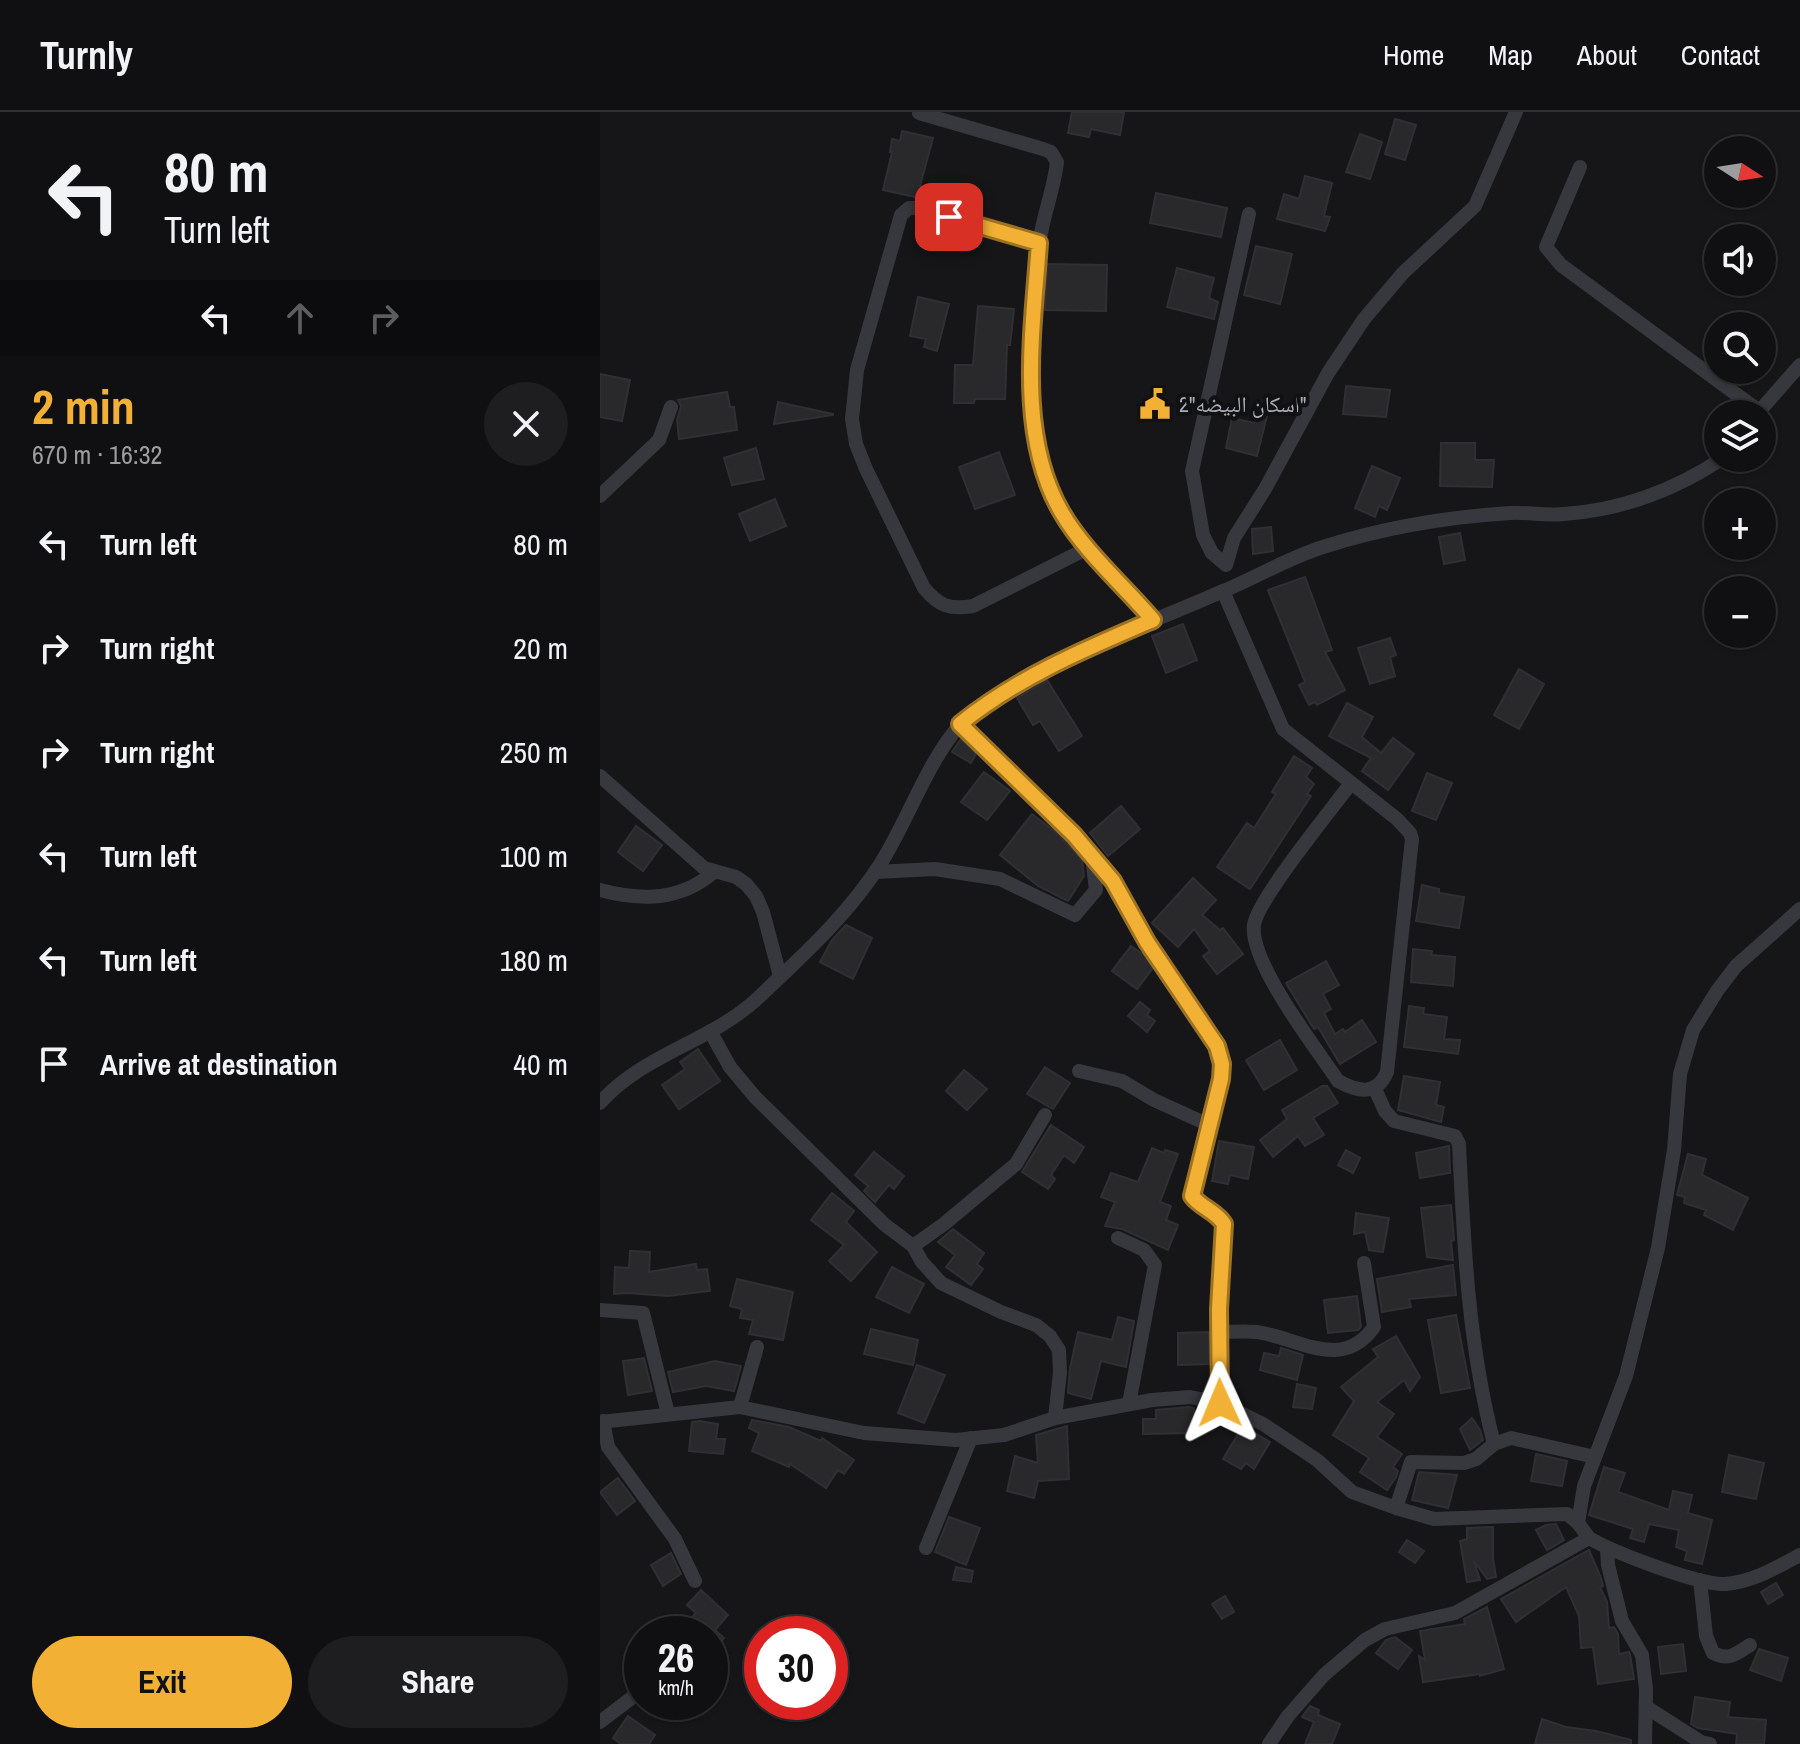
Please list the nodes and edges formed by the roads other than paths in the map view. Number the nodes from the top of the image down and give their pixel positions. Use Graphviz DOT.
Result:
graph roads {
  1 [pos="1516,112"];
  2 [pos="919,113"];
  3 [pos="1580,167"];
  4 [pos="1249,214"];
  5 [pos="1039,243"];
  6 [pos="1800,365"];
  7 [pos="1741,400"];
  8 [pos="1769,400"];
  9 [pos="671,407"];
  10 [pos="1704,470"];
  11 [pos="600,496"];
  12 [pos="1088,548"];
  13 [pos="1223,591"];
  14 [pos="1153,620"];
  15 [pos="960,724"];
  16 [pos="600,776"];
  17 [pos="1351,783"];
  18 [pos="1092,857"];
  19 [pos="714,872"];
  20 [pos="875,872"];
  21 [pos="600,890"];
  22 [pos="1800,909"];
  23 [pos="780,976"];
  24 [pos="710,1031"];
  25 [pos="1079,1071"];
  26 [pos="1375,1089"];
  27 [pos="600,1103"];
  28 [pos="1045,1115"];
  29 [pos="1209,1125"];
  30 [pos="1118,1238"];
  31 [pos="913,1246"];
  32 [pos="1364,1263"];
  33 [pos="600,1310"];
  34 [pos="1219,1332"];
  35 [pos="757,1347"];
  36 [pos="1220,1403"];
  37 [pos="1129,1404"];
  38 [pos="740,1407"];
  39 [pos="668,1414"];
  40 [pos="1055,1418"];
  41 [pos="601,1422"];
  42 [pos="971,1438"];
  43 [pos="1494,1444"];
  44 [pos="1595,1457"];
  45 [pos="1396,1508"];
  46 [pos="1578,1523"];
  47 [pos="1589,1538"];
  48 [pos="926,1548"];
  49 [pos="1607,1549"];
  50 [pos="1800,1555"];
  51 [pos="1700,1580"];
  52 [pos="695,1581"];
  53 [pos="1750,1645"];
  54 [pos="624,1704"];
  55 [pos="1646,1707"];
  56 [pos="600,1722"];
  57 [pos="1269,1744"];
  58 [pos="1645,1744"];
  59 [pos="1710,1744"];
  1 -- 4 [label="street"];
  2 -- 5 [label="street"];
  3 -- 7 [label="street"];
  5 -- 12 [label="street"];
  5 -- 12 [label="street"];
  6 -- 8 [label="street"];
  9 -- 11 [label="street"];
  10 -- 13 [label="street"];
  12 -- 14 [label="street"];
  13 -- 14 [label="street"];
  13 -- 17 [label="street"];
  14 -- 15 [label="street"];
  15 -- 18 [label="street"];
  15 -- 20 [label="street"];
  16 -- 19 [label="street"];
  17 -- 26 [label="street"];
  17 -- 26 [label="street"];
  18 -- 20 [label="street"];
  18 -- 29 [label="street"];
  19 -- 21 [label="street"];
  19 -- 23 [label="street"];
  20 -- 23 [label="street"];
  22 -- 44 [label="street"];
  23 -- 24 [label="street"];
  24 -- 27 [label="street"];
  24 -- 31 [label="street"];
  25 -- 29 [label="street"];
  26 -- 43 [label="street"];
  28 -- 31 [label="street"];
  29 -- 34 [label="street"];
  30 -- 37 [label="street"];
  31 -- 40 [label="street"];
  32 -- 34 [label="street"];
  33 -- 39 [label="street"];
  34 -- 36 [label="street"];
  35 -- 38 [label="street"];
  36 -- 37 [label="street"];
  36 -- 45 [label="street"];
  37 -- 40 [label="street"];
  38 -- 39 [label="street"];
  38 -- 42 [label="street"];
  39 -- 41 [label="street"];
  40 -- 42 [label="street"];
  41 -- 52 [label="street"];
  42 -- 48 [label="street"];
  43 -- 44 [label="street"];
  43 -- 45 [label="street"];
  44 -- 46 [label="street"];
  45 -- 46 [label="street"];
  46 -- 47 [label="street"];
  47 -- 49 [label="street"];
  47 -- 57 [label="street"];
  49 -- 51 [label="street"];
  49 -- 55 [label="street"];
  50 -- 51 [label="street"];
  51 -- 53 [label="street"];
  54 -- 56 [label="street"];
  55 -- 58 [label="street"];
  55 -- 59 [label="street"];
}
